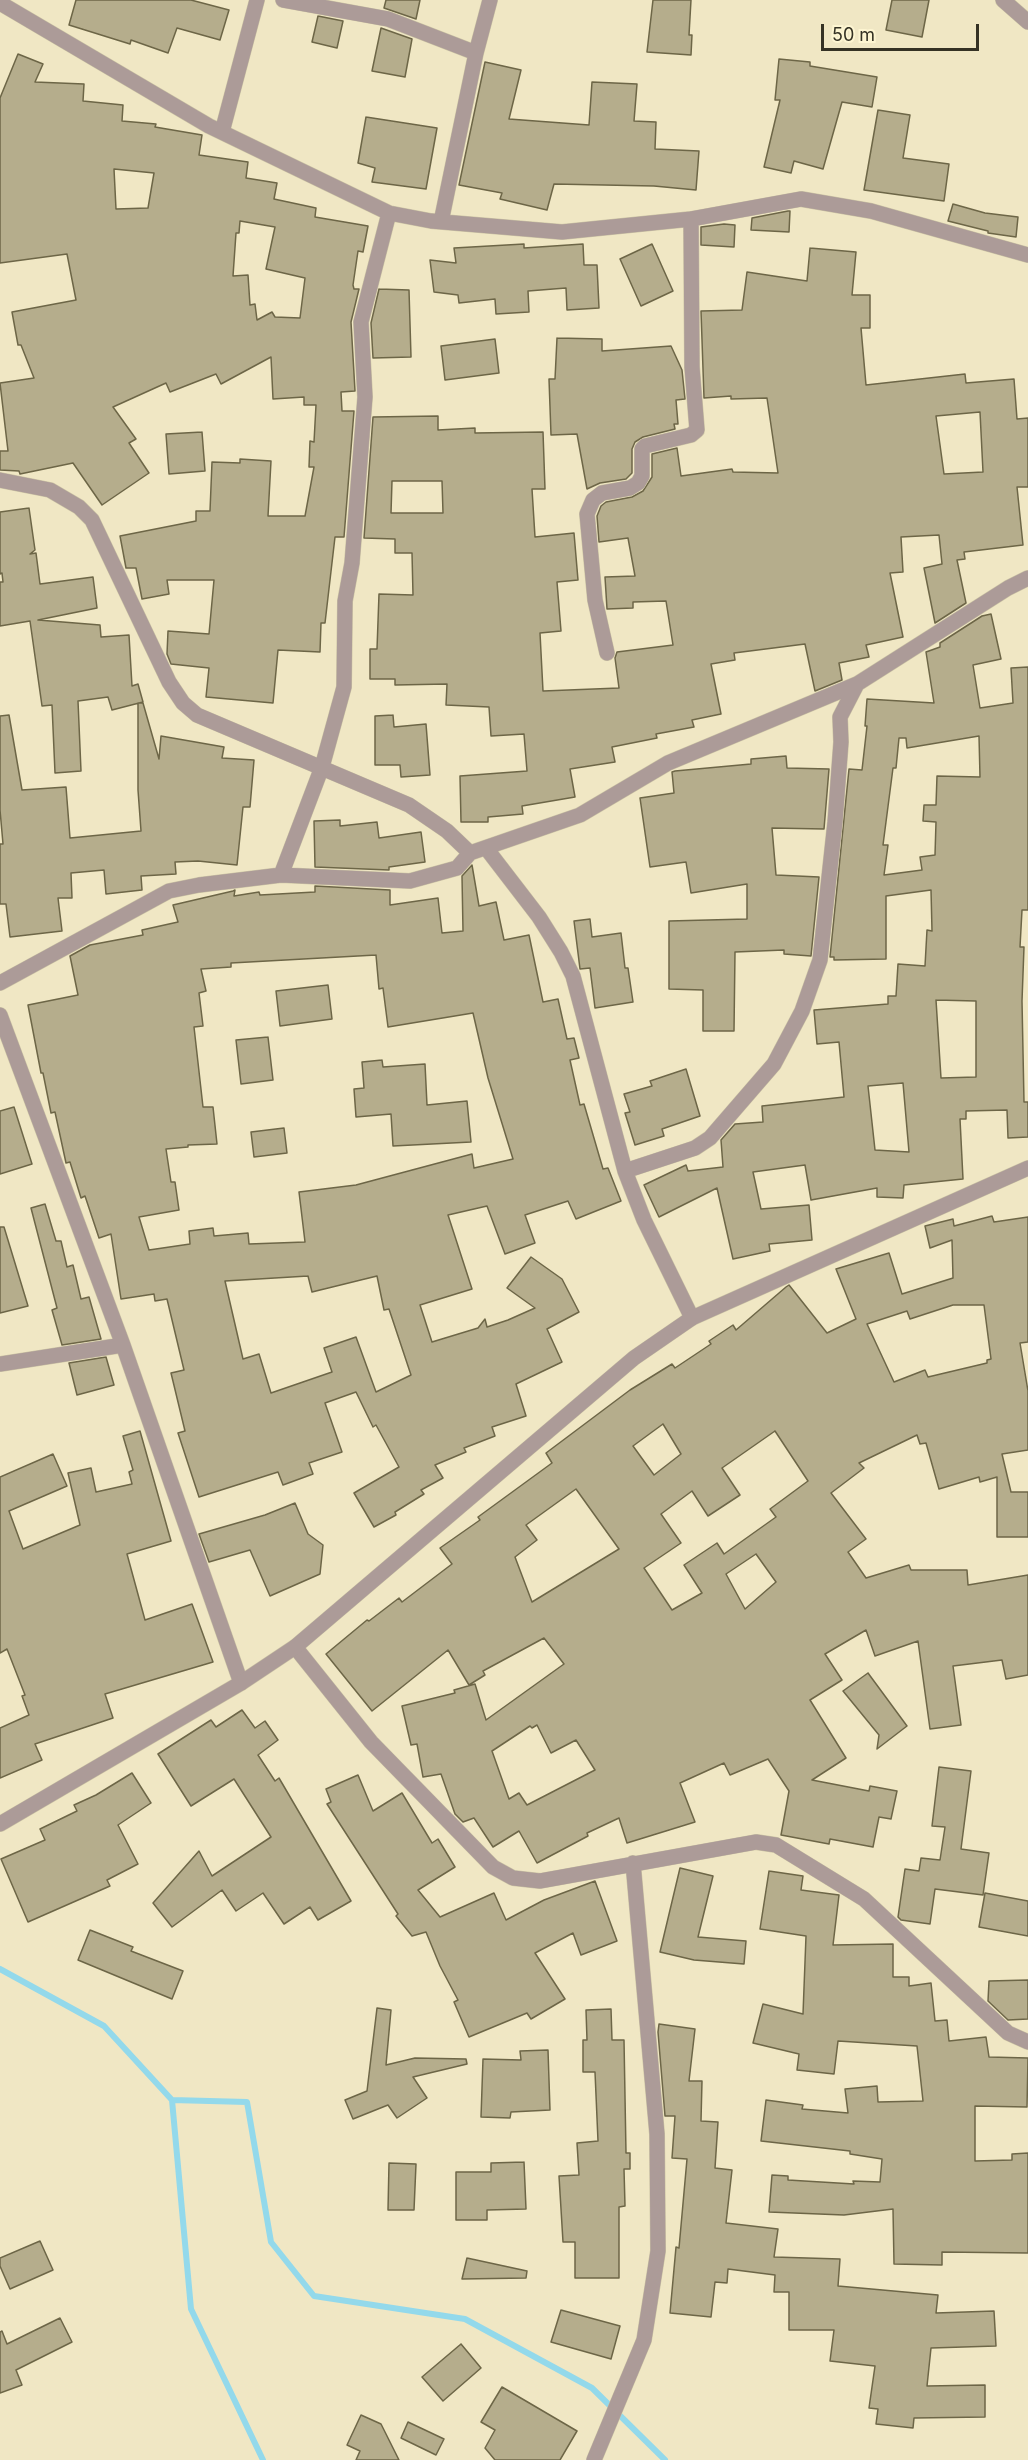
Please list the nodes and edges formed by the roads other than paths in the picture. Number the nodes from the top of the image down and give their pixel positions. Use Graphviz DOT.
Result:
graph roads {
  1 [pos="256,0"];
  2 [pos="283,0"];
  3 [pos="490,0"];
  4 [pos="1003,0"];
  5 [pos="0,3"];
  6 [pos="1028,22"];
  7 [pos="476,52"];
  8 [pos="222,132"];
  9 [pos="389,213"];
  10 [pos="691,219"];
  11 [pos="441,222"];
  12 [pos="1028,255"];
  13 [pos="0,480"];
  14 [pos="1028,578"];
  15 [pos="607,653"];
  16 [pos="856,684"];
  17 [pos="322,767"];
  18 [pos="486,848"];
  19 [pos="470,853"];
  20 [pos="281,875"];
  21 [pos="0,983"];
  22 [pos="0,1015"];
  23 [pos="1028,1168"];
  24 [pos="625,1171"];
  25 [pos="692,1318"];
  26 [pos="123,1345"];
  27 [pos="0,1364"];
  28 [pos="295,1647"];
  29 [pos="241,1683"];
  30 [pos="0,1824"];
  31 [pos="633,1863"];
  32 [pos="1028,2042"];
  33 [pos="596,2457"];
  1 -- 8 [label="street"];
  2 -- 7 [label="street"];
  3 -- 7 [label="street"];
  4 -- 6 [label="street"];
  5 -- 8 [label="street"];
  7 -- 11 [label="street"];
  8 -- 9 [label="street"];
  9 -- 11 [label="street"];
  9 -- 17 [label="street"];
  10 -- 11 [label="street"];
  10 -- 12 [label="street"];
  10 -- 15 [label="street"];
  13 -- 17 [label="street"];
  14 -- 16 [label="street"];
  16 -- 18 [label="street"];
  16 -- 24 [label="street"];
  17 -- 19 [label="street"];
  17 -- 20 [label="street"];
  18 -- 19 [label="street"];
  18 -- 24 [label="street"];
  19 -- 20 [label="street"];
  20 -- 21 [label="street"];
  22 -- 26 [label="street"];
  23 -- 25 [label="street"];
  24 -- 25 [label="street"];
  25 -- 28 [label="street"];
  26 -- 27 [label="street"];
  26 -- 29 [label="street"];
  28 -- 29 [label="street"];
  28 -- 31 [label="street"];
  29 -- 30 [label="street"];
  31 -- 32 [label="street"];
  31 -- 33 [label="street"];
}
